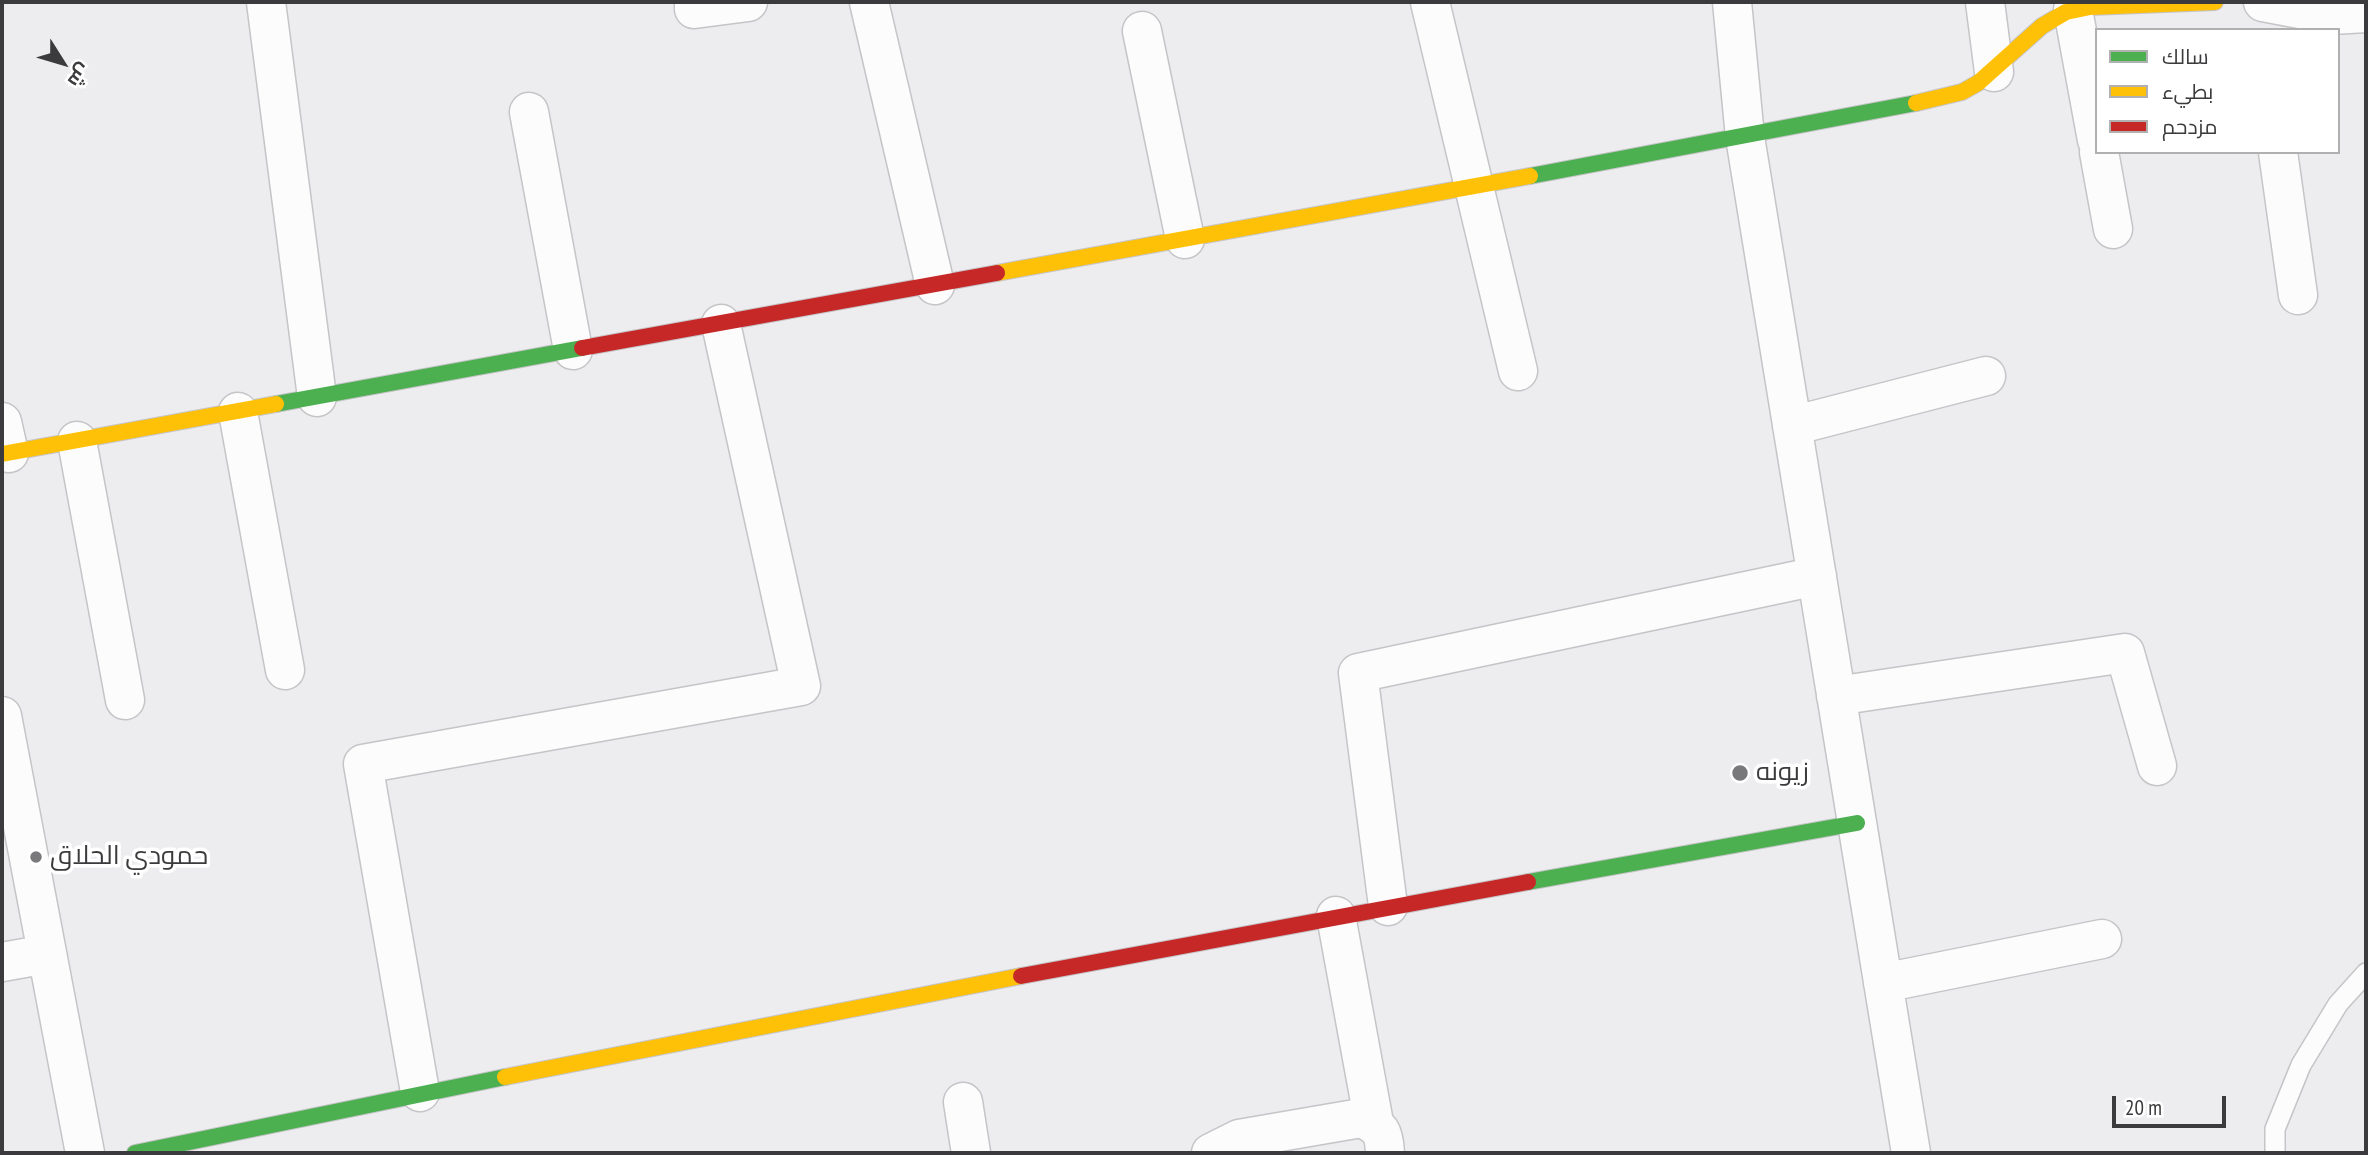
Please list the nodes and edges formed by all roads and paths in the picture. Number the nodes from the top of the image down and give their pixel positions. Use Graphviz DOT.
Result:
graph roads {
  1 [pos="266,2"];
  2 [pos="694,2"];
  3 [pos="748,2"];
  4 [pos="869,2"];
  5 [pos="1430,2"];
  6 [pos="1732,2"];
  7 [pos="1985,2"];
  8 [pos="2215,2"];
  9 [pos="2256,2"];
  10 [pos="2263,2"];
  11 [pos="2073,10"];
  12 [pos="2366,13"];
  13 [pos="2260,28"];
  14 [pos="1142,32"];
  15 [pos="1994,72"];
  16 [pos="529,112"];
  17 [pos="2095,129"];
  18 [pos="1745,137"];
  19 [pos="2099,154"];
  20 [pos="2278,154"];
  21 [pos="1472,187"];
  22 [pos="2113,229"];
  23 [pos="1185,239"];
  24 [pos="935,285"];
  25 [pos="2298,295"];
  26 [pos="721,324"];
  27 [pos="573,351"];
  28 [pos="1518,371"];
  29 [pos="1986,376"];
  30 [pos="317,397"];
  31 [pos="239,411"];
  32 [pos="1792,426"];
  33 [pos="77,441"];
  34 [pos="4,443"];
  35 [pos="1817,576"];
  36 [pos="285,670"];
  37 [pos="1836,696"];
  38 [pos="125,700"];
  39 [pos="2,716"];
  40 [pos="2157,766"];
  41 [pos="1857,823"];
  42 [pos="1388,906"];
  43 [pos="1336,916"];
  44 [pos="2102,939"];
  45 [pos="47,954"];
  46 [pos="2,962"];
  47 [pos="2366,973"];
  48 [pos="1883,983"];
  49 [pos="420,1093"];
  50 [pos="963,1102"];
  51 [pos="1379,1138"];
  52 [pos="85,1153"];
  53 [pos="135,1153"];
  54 [pos="971,1153"];
  55 [pos="1211,1153"];
  56 [pos="1911,1153"];
  57 [pos="2275,1153"];
  1 -- 30 [label="street"];
  2 -- 3 [label="street"];
  4 -- 24 [label="street"];
  5 -- 21 [label="street"];
  6 -- 18 [label="street"];
  7 -- 15 [label="street"];
  8 -- 11 [label="street"];
  9 -- 13 [label="street"];
  10 -- 12 [label="street"];
  11 -- 15 [label="street"];
  11 -- 17 [label="street"];
  14 -- 23 [label="street"];
  15 -- 18 [label="street"];
  16 -- 27 [label="street"];
  18 -- 21 [label="street"];
  18 -- 32 [label="street"];
  19 -- 22 [label="street"];
  20 -- 25 [label="street"];
  21 -- 23 [label="street"];
  21 -- 28 [label="street"];
  23 -- 24 [label="street"];
  24 -- 26 [label="street"];
  26 -- 27 [label="street"];
  26 -- 49 [label="street"];
  27 -- 30 [label="street"];
  29 -- 32 [label="street"];
  30 -- 31 [label="street"];
  31 -- 33 [label="street"];
  31 -- 36 [label="street"];
  32 -- 35 [label="street"];
  33 -- 34 [label="street"];
  33 -- 38 [label="street"];
  35 -- 37 [label="street"];
  35 -- 42 [label="street"];
  37 -- 40 [label="street"];
  37 -- 41 [label="street"];
  39 -- 45 [label="street"];
  41 -- 42 [label="street"];
  41 -- 48 [label="street"];
  42 -- 43 [label="street"];
  43 -- 49 [label="street"];
  43 -- 51 [label="street"];
  44 -- 48 [label="street"];
  45 -- 46 [label="street"];
  45 -- 52 [label="street"];
  47 -- 57 [label="lane"];
  48 -- 56 [label="street"];
  49 -- 53 [label="street"];
  50 -- 54 [label="street"];
  51 -- 55 [label="street"];
}
